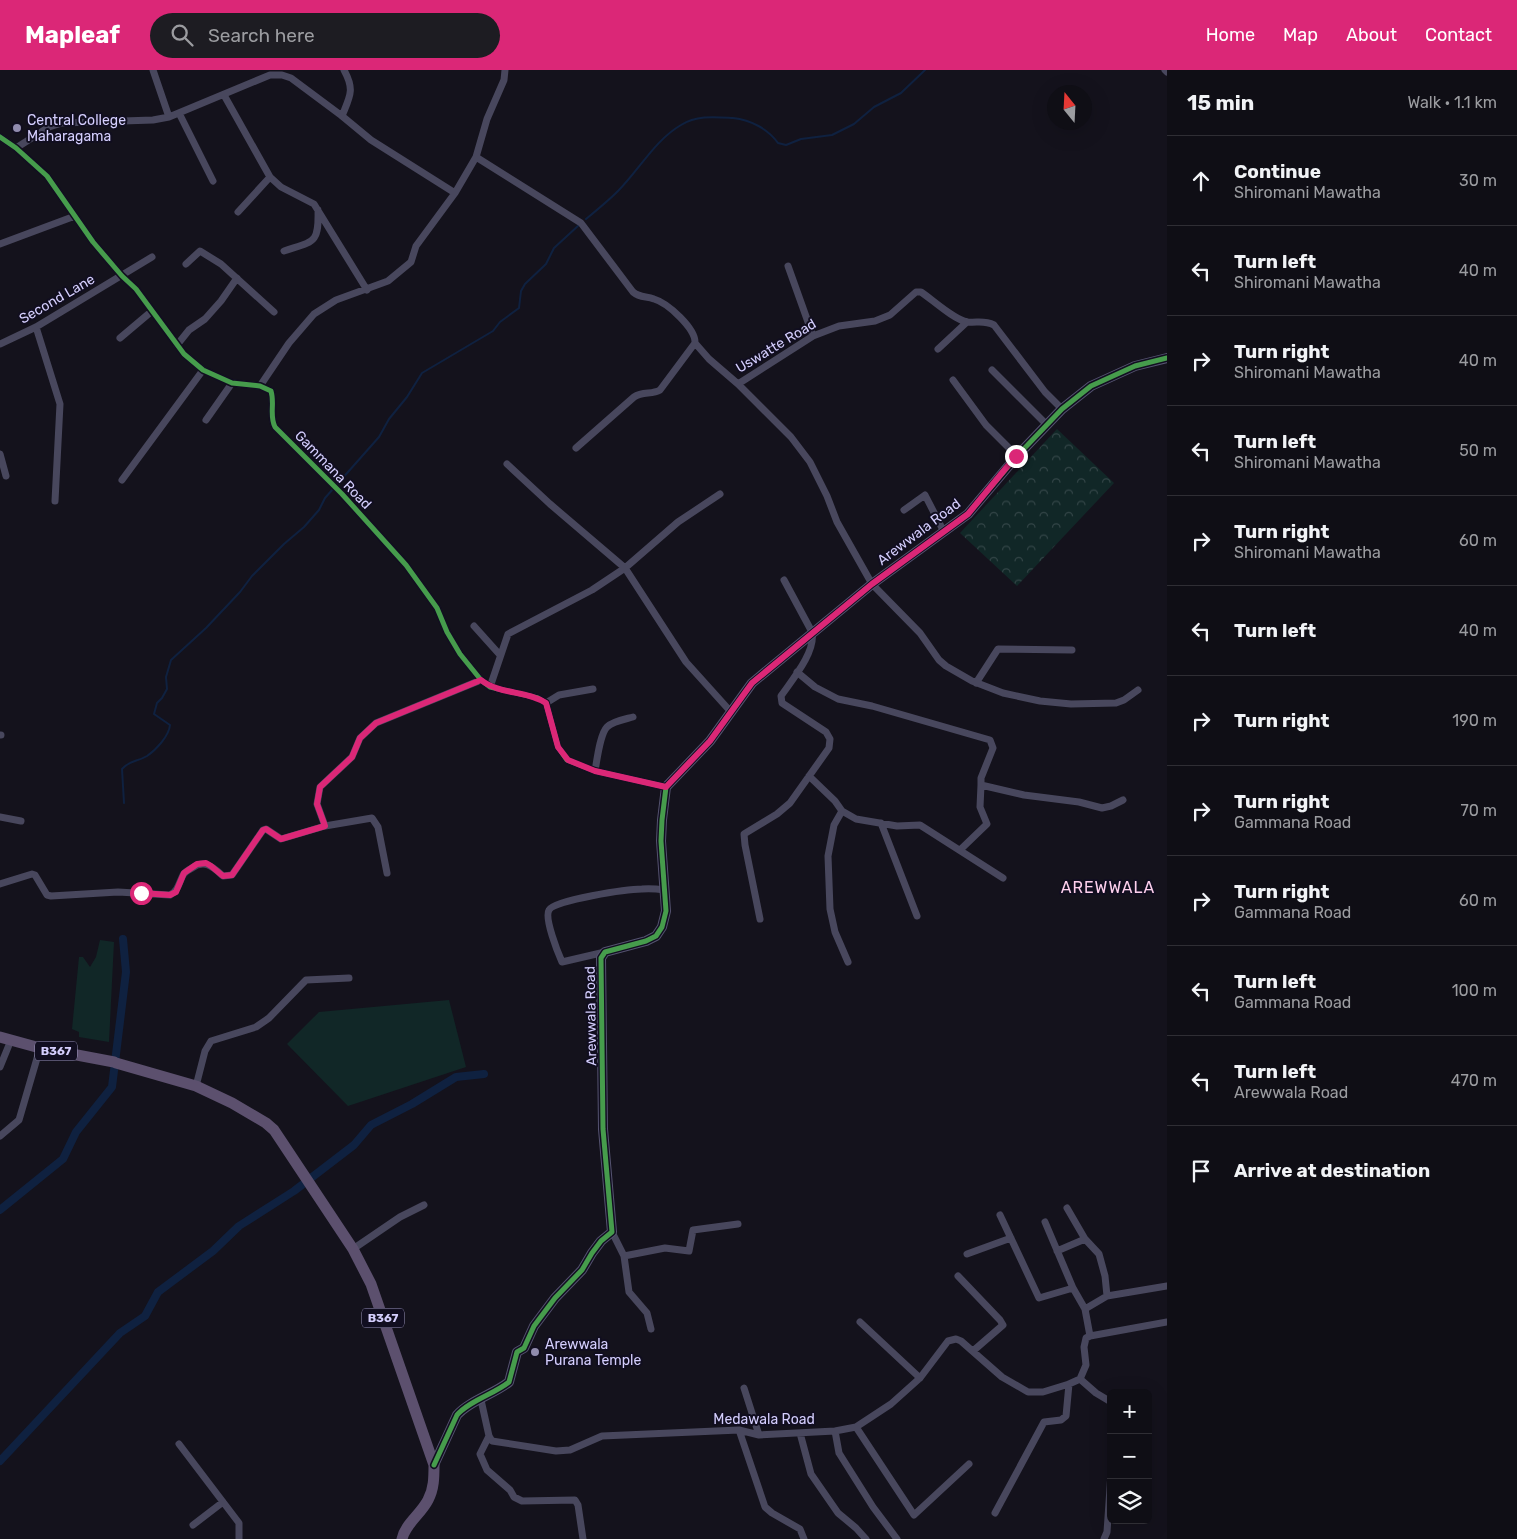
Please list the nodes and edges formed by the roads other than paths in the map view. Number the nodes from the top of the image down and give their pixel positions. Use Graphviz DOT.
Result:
graph roads {
  1 [pos="153,70"];
  2 [pos="344,70"];
  3 [pos="505,70"];
  4 [pos="224,95"];
  5 [pos="179,113"];
  6 [pos="342,116"];
  7 [pos="168,117"];
  8 [pos="0,136"];
  9 [pos="16,148"];
  10 [pos="476,156"];
  11 [pos="270,177"];
  12 [pos="213,181"];
  13 [pos="455,193"];
  14 [pos="318,209"];
  15 [pos="238,212"];
  16 [pos="75,216"];
  17 [pos="0,244"];
  18 [pos="284,251"];
  19 [pos="152,257"];
  20 [pos="186,264"];
  21 [pos="788,266"];
  22 [pos="122,276"];
  23 [pos="237,278"];
  24 [pos="367,290"];
  25 [pos="152,311"];
  26 [pos="274,312"];
  27 [pos="967,322"];
  28 [pos="36,327"];
  29 [pos="813,336"];
  30 [pos="120,338"];
  31 [pos="695,343"];
  32 [pos="0,344"];
  33 [pos="176,345"];
  34 [pos="938,349"];
  35 [pos="1167,358"];
  36 [pos="203,370"];
  37 [pos="992,370"];
  38 [pos="953,380"];
  39 [pos="232,382"];
  40 [pos="738,384"];
  41 [pos="260,386"];
  42 [pos="1062,409"];
  43 [pos="206,420"];
  44 [pos="1047,425"];
  45 [pos="576,448"];
  46 [pos="0,454"];
  47 [pos="1016,456"];
  48 [pos="507,464"];
  49 [pos="6,476"];
  50 [pos="122,480"];
  51 [pos="720,494"];
  52 [pos="55,501"];
  53 [pos="904,510"];
  54 [pos="944,532"];
  55 [pos="625,568"];
  56 [pos="784,580"];
  57 [pos="872,584"];
  58 [pos="474,626"];
  59 [pos="812,632"];
  60 [pos="1072,650"];
  61 [pos="500,655"];
  62 [pos="797,672"];
  63 [pos="481,680"];
  64 [pos="976,683"];
  65 [pos="490,687"];
  66 [pos="593,689"];
  67 [pos="1138,690"];
  68 [pos="546,703"];
  69 [pos="731,712"];
  70 [pos="634,717"];
  71 [pos="595,770"];
  72 [pos="809,776"];
  73 [pos="981,785"];
  74 [pos="666,787"];
  75 [pos="1123,800"];
  76 [pos="842,811"];
  77 [pos="0,817"];
  78 [pos="21,821"];
  79 [pos="881,823"];
  80 [pos="325,826"];
  81 [pos="960,850"];
  82 [pos="387,873"];
  83 [pos="1003,878"];
  84 [pos="0,884"];
  85 [pos="665,890"];
  86 [pos="917,916"];
  87 [pos="760,918"];
  88 [pos="605,952"];
  89 [pos="848,962"];
  90 [pos="349,978"];
  91 [pos="6,1038"];
  92 [pos="40,1048"];
  93 [pos="0,1067"];
  94 [pos="196,1086"];
  95 [pos="0,1136"];
  96 [pos="424,1205"];
  97 [pos="1067,1208"];
  98 [pos="1000,1216"];
  99 [pos="1045,1222"];
  100 [pos="738,1224"];
  101 [pos="612,1232"];
  102 [pos="1011,1238"];
  103 [pos="1085,1239"];
  104 [pos="353,1250"];
  105 [pos="1057,1251"];
  106 [pos="967,1254"];
  107 [pos="624,1256"];
  108 [pos="958,1276"];
  109 [pos="1167,1286"];
  110 [pos="1073,1288"];
  111 [pos="1107,1296"];
  112 [pos="1085,1309"];
  113 [pos="860,1322"];
  114 [pos="1167,1322"];
  115 [pos="651,1329"];
  116 [pos="1090,1336"];
  117 [pos="973,1351"];
  118 [pos="920,1378"];
  119 [pos="1080,1379"];
  120 [pos="1068,1384"];
  121 [pos="744,1388"];
  122 [pos="1107,1399"];
  123 [pos="480,1400"];
  124 [pos="856,1427"];
  125 [pos="739,1430"];
  126 [pos="835,1431"];
  127 [pos="800,1433"];
  128 [pos="760,1435"];
  129 [pos="489,1436"];
  130 [pos="179,1444"];
  131 [pos="969,1464"];
  132 [pos="434,1465"];
  133 [pos="1111,1479"];
  134 [pos="223,1502"];
  135 [pos="994,1513"];
  136 [pos="194,1524"];
  137 [pos="239,1539"];
  138 [pos="402,1539"];
  139 [pos="583,1539"];
  140 [pos="804,1539"];
  141 [pos="866,1539"];
  142 [pos="897,1539"];
  143 [pos="1104,1539"];
  1 -- 7 [label="street"];
  2 -- 6 [label="street"];
  3 -- 10 [label="street"];
  4 -- 5 [label="street"];
  4 -- 6 [label="street"];
  4 -- 11 [label="street"];
  5 -- 7 [label="street"];
  5 -- 12 [label="street"];
  6 -- 13 [label="street"];
  7 -- 9 [label="street"];
  8 -- 9 [label="street"];
  9 -- 16 [label="street"];
  10 -- 13 [label="street"];
  10 -- 31 [label="street, Uswatte Road"];
  11 -- 14 [label="street"];
  11 -- 15 [label="street"];
  13 -- 24 [label="street"];
  14 -- 18 [label="street"];
  14 -- 24 [label="street"];
  16 -- 17 [label="street"];
  16 -- 22 [label="street"];
  19 -- 22 [label="street, Second Lane"];
  20 -- 23 [label="street"];
  21 -- 29 [label="street"];
  22 -- 25 [label="street"];
  22 -- 28 [label="street, Second Lane"];
  23 -- 26 [label="street"];
  23 -- 33 [label="street"];
  24 -- 41 [label="street"];
  25 -- 30 [label="street"];
  25 -- 33 [label="street"];
  27 -- 29 [label="street, Uswatte Road"];
  27 -- 34 [label="street"];
  27 -- 42 [label="street, Uswatte Road"];
  28 -- 32 [label="street, Second Lane"];
  28 -- 52 [label="street"];
  29 -- 40 [label="street, Uswatte Road"];
  31 -- 40 [label="street, Uswatte Road"];
  31 -- 45 [label="street"];
  33 -- 36 [label="street"];
  35 -- 42 [label="street, Arewwala Road"];
  36 -- 39 [label="street"];
  36 -- 50 [label="street"];
  37 -- 44 [label="street"];
  38 -- 47 [label="street"];
  39 -- 41 [label="street"];
  39 -- 43 [label="street"];
  40 -- 57 [label="street"];
  41 -- 63 [label="street, Gammana Road"];
  42 -- 44 [label="street, Arewwala Road"];
  44 -- 47 [label="street, Arewwala Road"];
  46 -- 49 [label="street"];
  47 -- 54 [label="street, Arewwala Road"];
  48 -- 55 [label="street"];
  51 -- 55 [label="street"];
  53 -- 54 [label="street"];
  54 -- 57 [label="street, Arewwala Road"];
  55 -- 61 [label="street"];
  55 -- 69 [label="street"];
  56 -- 59 [label="street"];
  57 -- 59 [label="street, Arewwala Road"];
  57 -- 64 [label="street"];
  58 -- 61 [label="street"];
  59 -- 62 [label="street"];
  59 -- 69 [label="street, Arewwala Road"];
  60 -- 64 [label="street"];
  61 -- 65 [label="street"];
  62 -- 72 [label="street"];
  62 -- 73 [label="street"];
  63 -- 65 [label="street, Gammana Road"];
  63 -- 80 [label="street"];
  64 -- 67 [label="street"];
  65 -- 68 [label="street, Gammana Road"];
  66 -- 68 [label="street"];
  68 -- 71 [label="street"];
  69 -- 74 [label="street, Arewwala Road"];
  70 -- 71 [label="street"];
  71 -- 74 [label="street"];
  72 -- 76 [label="street"];
  72 -- 87 [label="street"];
  73 -- 75 [label="street"];
  73 -- 81 [label="street"];
  74 -- 85 [label="street, Arewwala Road"];
  76 -- 79 [label="street"];
  76 -- 89 [label="street"];
  77 -- 78 [label="street"];
  79 -- 81 [label="street"];
  79 -- 86 [label="street"];
  80 -- 82 [label="street"];
  80 -- 84 [label="street"];
  81 -- 83 [label="street"];
  85 -- 88 [label="street, Arewwala Road"];
  85 -- 88 [label="street"];
  88 -- 101 [label="street, Arewwala Road"];
  90 -- 94 [label="street"];
  91 -- 92 [label="main road, B367"];
  91 -- 93 [label="street"];
  92 -- 94 [label="main road, B367"];
  92 -- 95 [label="street"];
  94 -- 104 [label="main road, B367"];
  96 -- 104 [label="street"];
  97 -- 103 [label="street"];
  98 -- 102 [label="street"];
  99 -- 105 [label="street"];
  100 -- 107 [label="street"];
  101 -- 107 [label="street"];
  101 -- 123 [label="street"];
  102 -- 106 [label="street"];
  102 -- 110 [label="street"];
  103 -- 105 [label="street"];
  103 -- 111 [label="street"];
  104 -- 132 [label="main road, B367"];
  105 -- 110 [label="street"];
  107 -- 115 [label="street"];
  108 -- 117 [label="street"];
  109 -- 111 [label="street"];
  110 -- 112 [label="street"];
  111 -- 112 [label="street"];
  112 -- 116 [label="street"];
  113 -- 118 [label="street"];
  114 -- 116 [label="street"];
  116 -- 119 [label="street"];
  117 -- 118 [label="street, Medawala Road"];
  117 -- 120 [label="street, Medawala Road"];
  118 -- 124 [label="street, Medawala Road"];
  119 -- 120 [label="street, Medawala Road"];
  119 -- 122 [label="street"];
  120 -- 135 [label="street"];
  121 -- 128 [label="street"];
  123 -- 129 [label="street"];
  123 -- 132 [label="street"];
  124 -- 126 [label="street, Medawala Road"];
  124 -- 131 [label="street"];
  125 -- 128 [label="street, Medawala Road"];
  125 -- 129 [label="street, Medawala Road"];
  125 -- 140 [label="street"];
  126 -- 127 [label="street, Medawala Road"];
  126 -- 142 [label="street"];
  127 -- 128 [label="street, Medawala Road"];
  127 -- 141 [label="street"];
  129 -- 139 [label="street"];
  130 -- 134 [label="street"];
  132 -- 138 [label="main road, B367"];
  133 -- 143 [label="street"];
  134 -- 136 [label="street"];
  134 -- 137 [label="street"];
}
